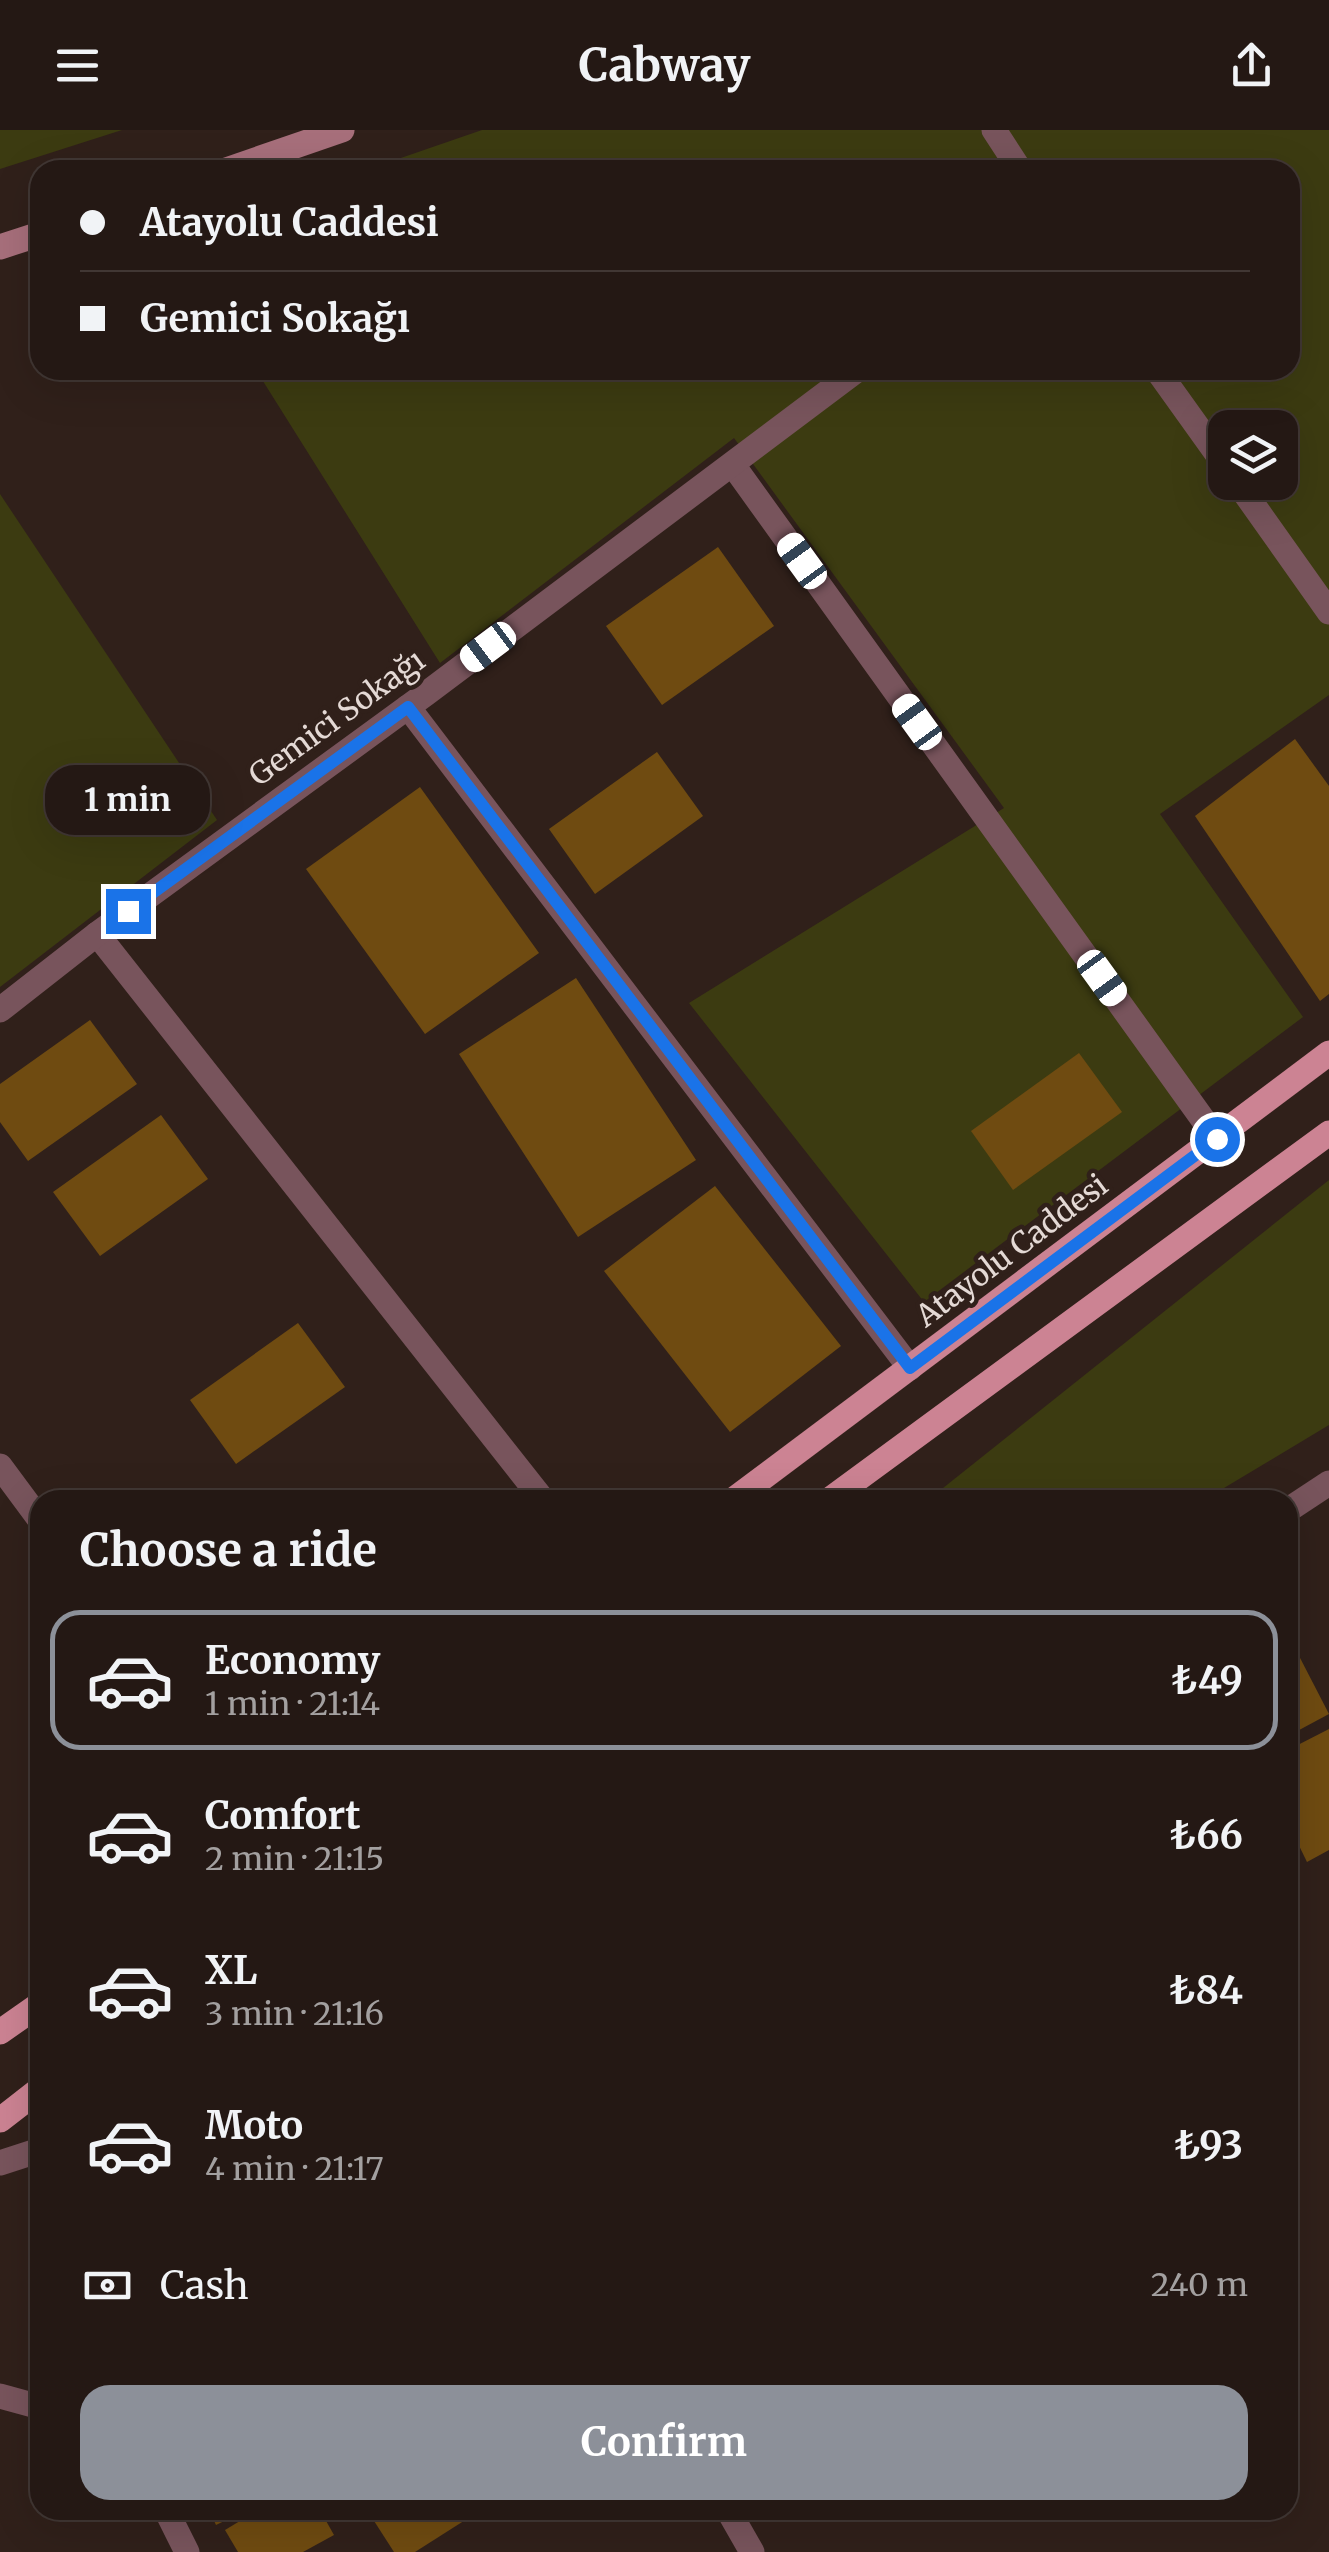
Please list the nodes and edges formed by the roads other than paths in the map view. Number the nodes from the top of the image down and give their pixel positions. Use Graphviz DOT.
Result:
graph roads {
  1 [pos="342,130"];
  2 [pos="994,130"];
  3 [pos="255,160"];
  4 [pos="1014,160"];
  5 [pos="30,238"];
  6 [pos="0,248"];
  7 [pos="844,380"];
  8 [pos="1165,380"];
  9 [pos="1208,442"];
  10 [pos="733,465"];
  11 [pos="1250,500"];
  12 [pos="1329,612"];
  13 [pos="408,707"];
  14 [pos="97,934"];
  15 [pos="0,1010"];
  16 [pos="1329,1053"];
  17 [pos="1329,1133"];
  18 [pos="1217,1139"];
  19 [pos="910,1368"];
  20 [pos="0,1466"];
  21 [pos="535,1490"];
  22 [pos="746,1490"];
  23 [pos="843,1490"];
  24 [pos="1325,1497"];
  25 [pos="30,1506"];
  26 [pos="1298,1506"];
  27 [pos="30,2011"];
  28 [pos="0,2032"];
  29 [pos="30,2097"];
  30 [pos="0,2120"];
  31 [pos="30,2154"];
  32 [pos="0,2164"];
  33 [pos="0,2396"];
  34 [pos="30,2404"];
  35 [pos="171,2520"];
  36 [pos="734,2520"];
  37 [pos="187,2552"];
  38 [pos="752,2552"];
  1 -- 3 [label="street"];
  2 -- 4 [label="street"];
  5 -- 6 [label="street"];
  7 -- 10 [label="street, Gemici Sokağı"];
  8 -- 9 [label="street"];
  10 -- 13 [label="street, Gemici Sokağı"];
  10 -- 18 [label="street"];
  11 -- 12 [label="street"];
  13 -- 14 [label="street, Gemici Sokağı"];
  13 -- 19 [label="street"];
  14 -- 15 [label="street, Gemici Sokağı"];
  14 -- 21 [label="street"];
  16 -- 18 [label="main road, Atayolu Caddesi"];
  17 -- 23 [label="main road"];
  18 -- 19 [label="main road, Atayolu Caddesi"];
  19 -- 22 [label="main road, Atayolu Caddesi"];
  20 -- 25 [label="street"];
  24 -- 26 [label="street"];
  27 -- 28 [label="main road"];
  29 -- 30 [label="main road"];
  31 -- 32 [label="street"];
  33 -- 34 [label="street"];
  35 -- 37 [label="street"];
  36 -- 38 [label="street"];
}
